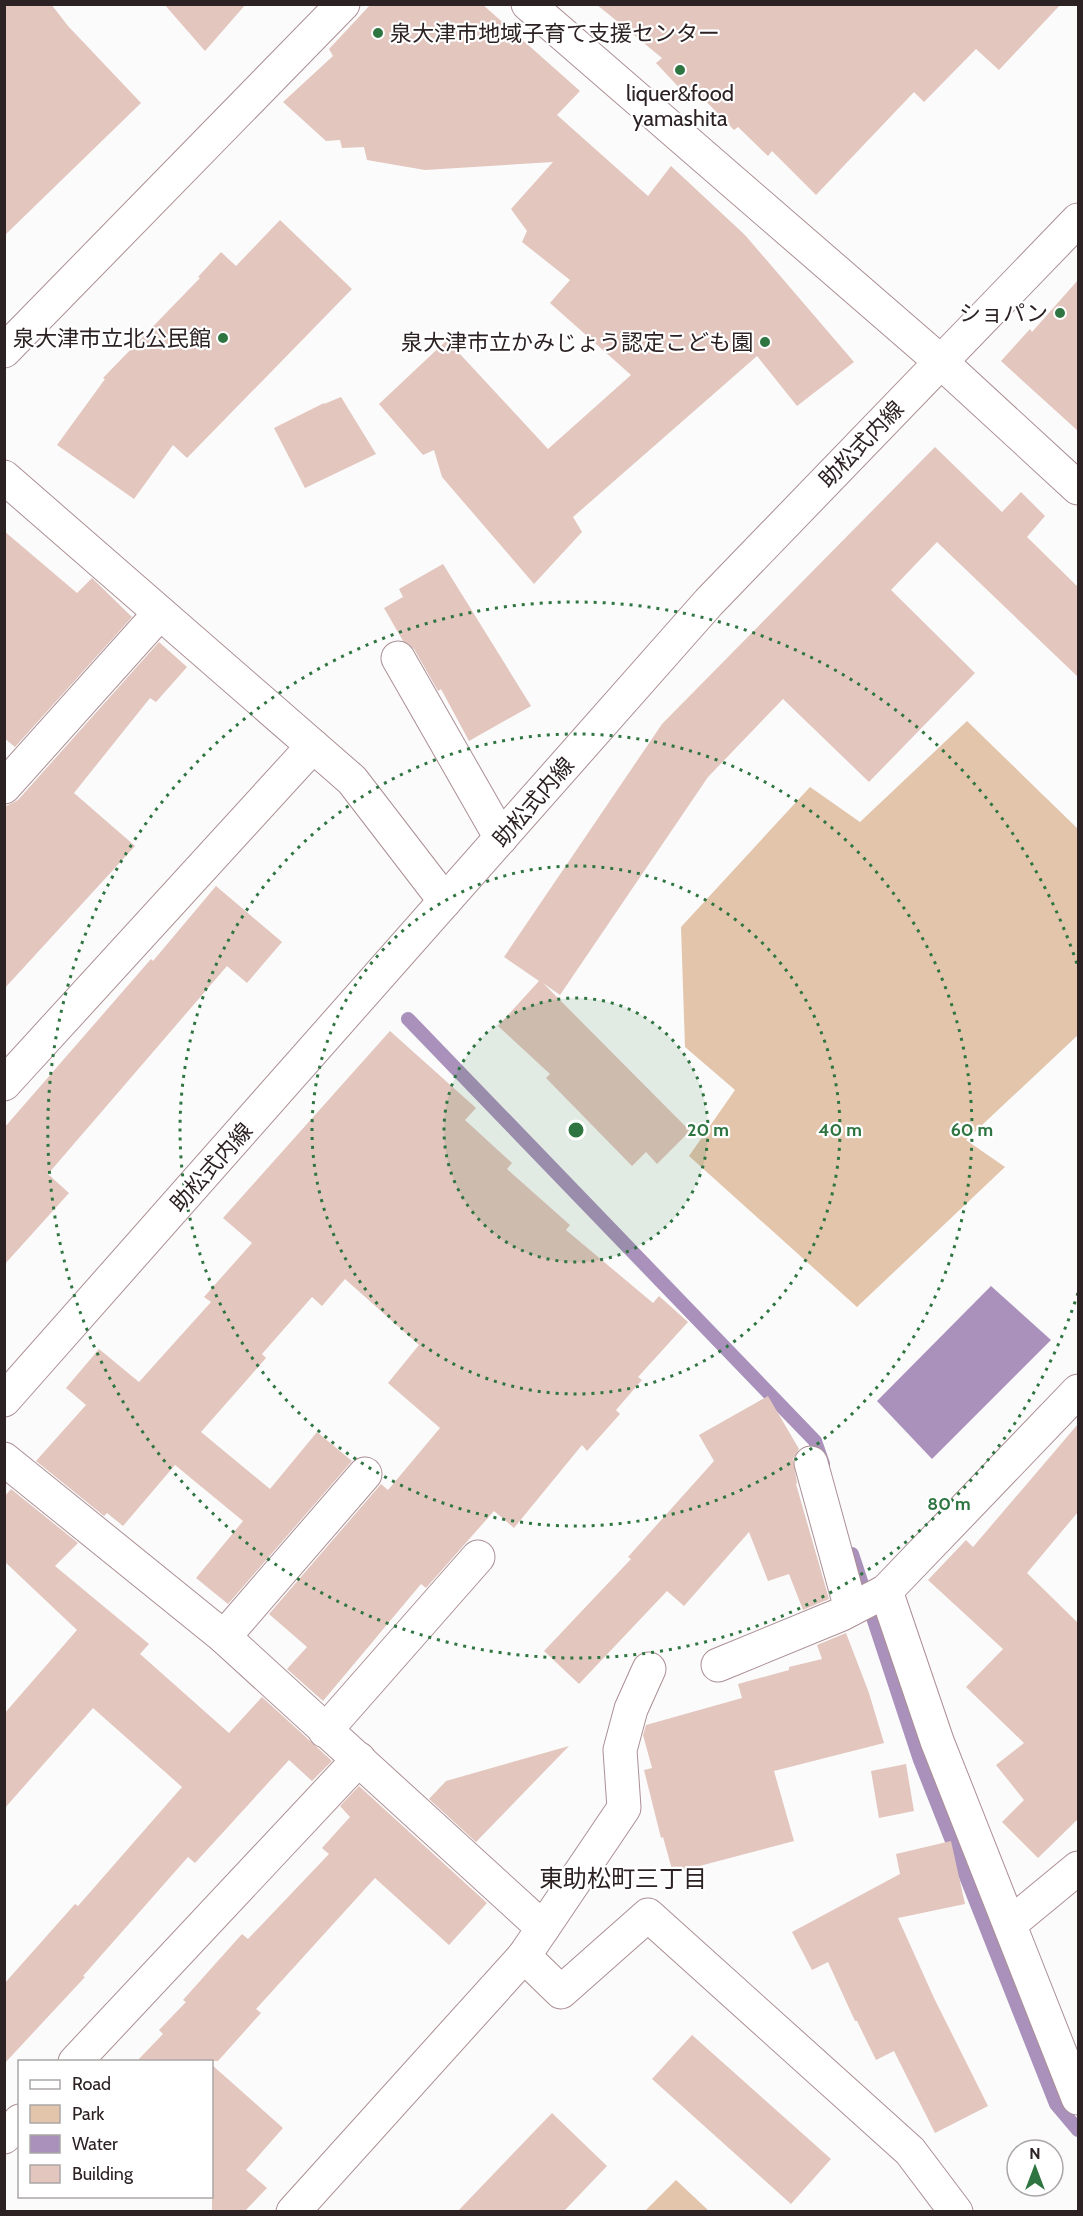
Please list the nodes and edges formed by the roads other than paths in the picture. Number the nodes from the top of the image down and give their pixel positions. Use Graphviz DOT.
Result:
graph roads {
  1 [pos="343,4"];
  2 [pos="528,4"];
  3 [pos="1078,220"];
  4 [pos="4,351"];
  5 [pos="940,362"];
  6 [pos="4,477"];
  7 [pos="1078,488"];
  8 [pos="160,613"];
  9 [pos="398,658"];
  10 [pos="313,746"];
  11 [pos="4,787"];
  12 [pos="501,838"];
  13 [pos="445,901"];
  14 [pos="4,1084"];
  15 [pos="1078,1391"];
  16 [pos="4,1400"];
  17 [pos="4,1459"];
  18 [pos="811,1463"];
  19 [pos="365,1474"];
  20 [pos="478,1557"];
  21 [pos="867,1601"];
  22 [pos="224,1638"];
  23 [pos="718,1665"];
  24 [pos="649,1669"];
  25 [pos="325,1731"];
  26 [pos="359,1759"];
  27 [pos="1078,1868"];
  28 [pos="1010,1924"];
  29 [pos="543,1928"];
  30 [pos="524,1956"];
  31 [pos="76,2060"];
  32 [pos="1078,2098"];
  33 [pos="18,2123"];
  34 [pos="4,2137"];
  35 [pos="293,2211"];
  36 [pos="956,2211"];
  1 -- 4 [label="street"];
  2 -- 5 [label="street"];
  3 -- 5 [label="street, 助松式内線"];
  5 -- 7 [label="street"];
  5 -- 12 [label="street, 助松式内線"];
  6 -- 8 [label="street"];
  8 -- 10 [label="street"];
  8 -- 11 [label="street"];
  9 -- 12 [label="street"];
  10 -- 13 [label="street"];
  10 -- 14 [label="street"];
  12 -- 13 [label="street, 助松式内線"];
  13 -- 16 [label="street, 助松式内線"];
  15 -- 21 [label="street"];
  17 -- 22 [label="street"];
  18 -- 21 [label="street"];
  19 -- 22 [label="street"];
  20 -- 25 [label="street"];
  21 -- 23 [label="street"];
  21 -- 28 [label="street"];
  22 -- 25 [label="street"];
  24 -- 29 [label="street"];
  25 -- 26 [label="street"];
  26 -- 29 [label="street"];
  26 -- 31 [label="street"];
  27 -- 28 [label="street"];
  28 -- 32 [label="street"];
  29 -- 30 [label="street"];
  30 -- 35 [label="street"];
  30 -- 36 [label="street"];
  33 -- 34 [label="street"];
}
